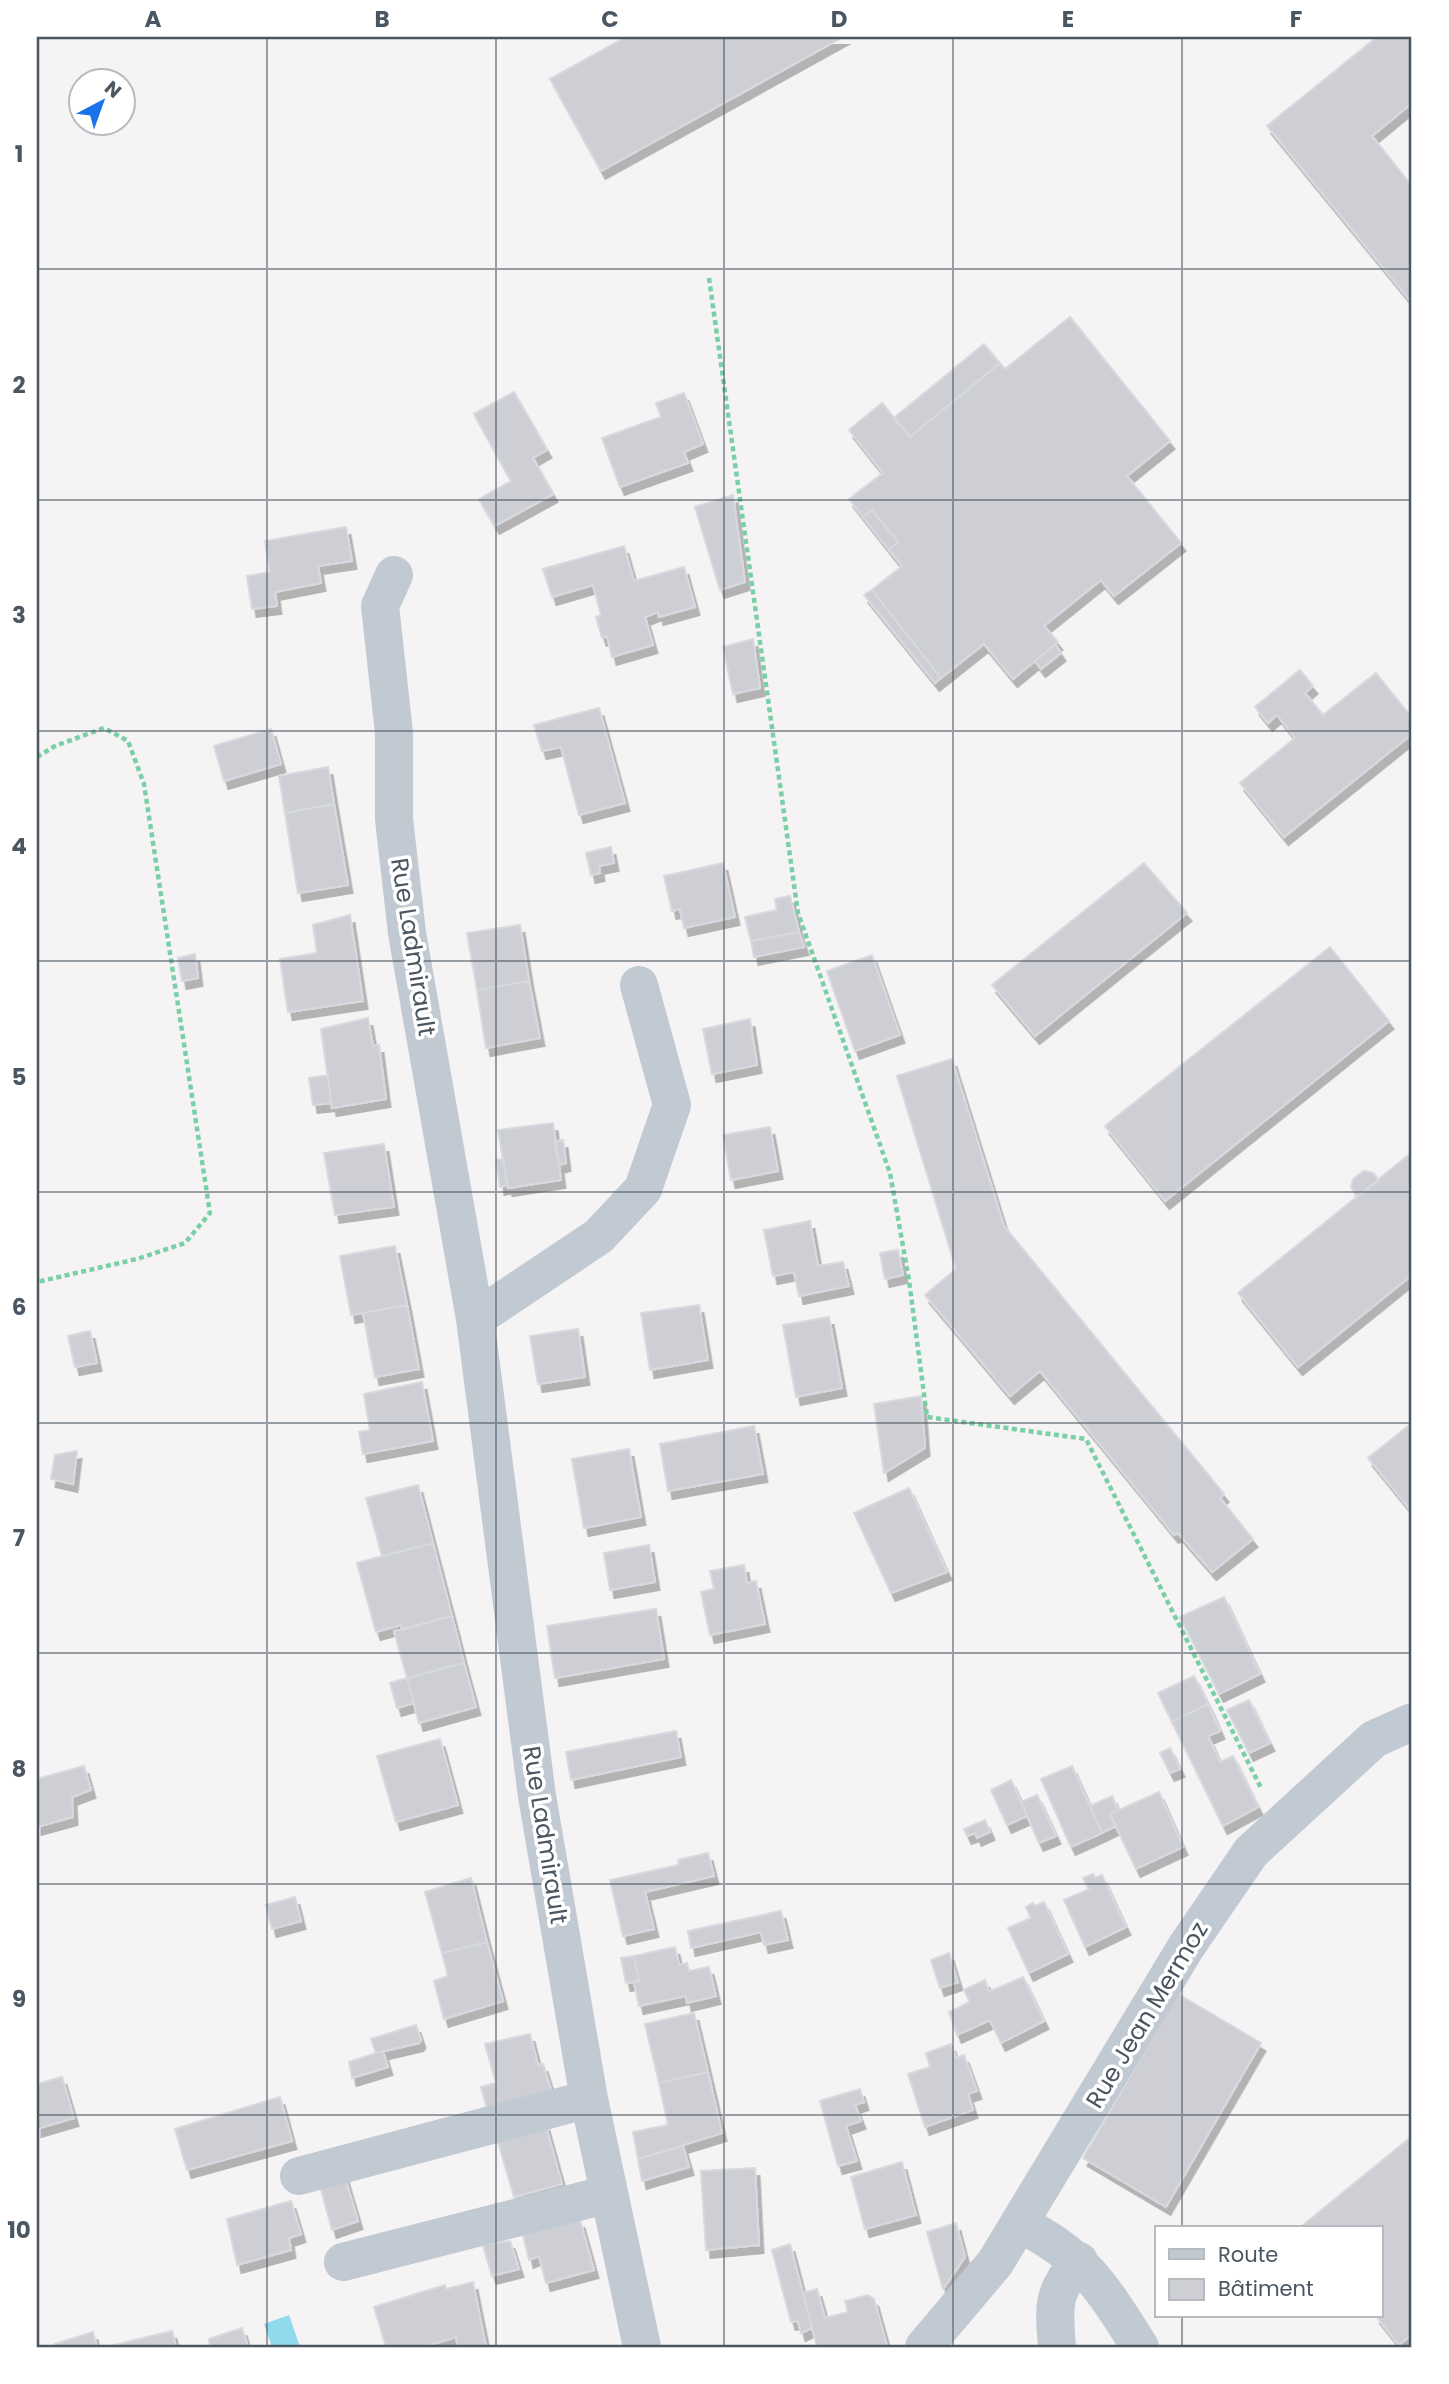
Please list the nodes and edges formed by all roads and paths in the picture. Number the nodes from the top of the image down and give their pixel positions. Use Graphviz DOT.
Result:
graph roads {
  1 [pos="709,278"];
  2 [pos="394,575"];
  3 [pos="37,757"];
  4 [pos="639,985"];
  5 [pos="37,1282"];
  6 [pos="475,1319"];
  7 [pos="1412,1722"];
  8 [pos="1284,1822"];
  9 [pos="589,2099"];
  10 [pos="299,2176"];
  11 [pos="609,2194"];
  12 [pos="1020,2224"];
  13 [pos="1079,2261"];
  14 [pos="342,2262"];
  15 [pos="642,2347"];
  16 [pos="923,2347"];
  17 [pos="1057,2347"];
  18 [pos="1140,2347"];
  1 -- 8 [label="path"];
  2 -- 6 [label="street, Rue Ladmirault"];
  3 -- 5 [label="path"];
  4 -- 6 [label="street"];
  6 -- 9 [label="street, Rue Ladmirault"];
  7 -- 8 [label="street, Rue Jean Mermoz"];
  8 -- 12 [label="street, Rue Jean Mermoz"];
  9 -- 10 [label="street"];
  9 -- 11 [label="street, Rue Ladmirault"];
  11 -- 14 [label="street"];
  11 -- 15 [label="street, Rue Ladmirault"];
  12 -- 13 [label="street"];
  12 -- 16 [label="street, Rue Jean Mermoz"];
  13 -- 17 [label="street"];
  13 -- 18 [label="street"];
}
